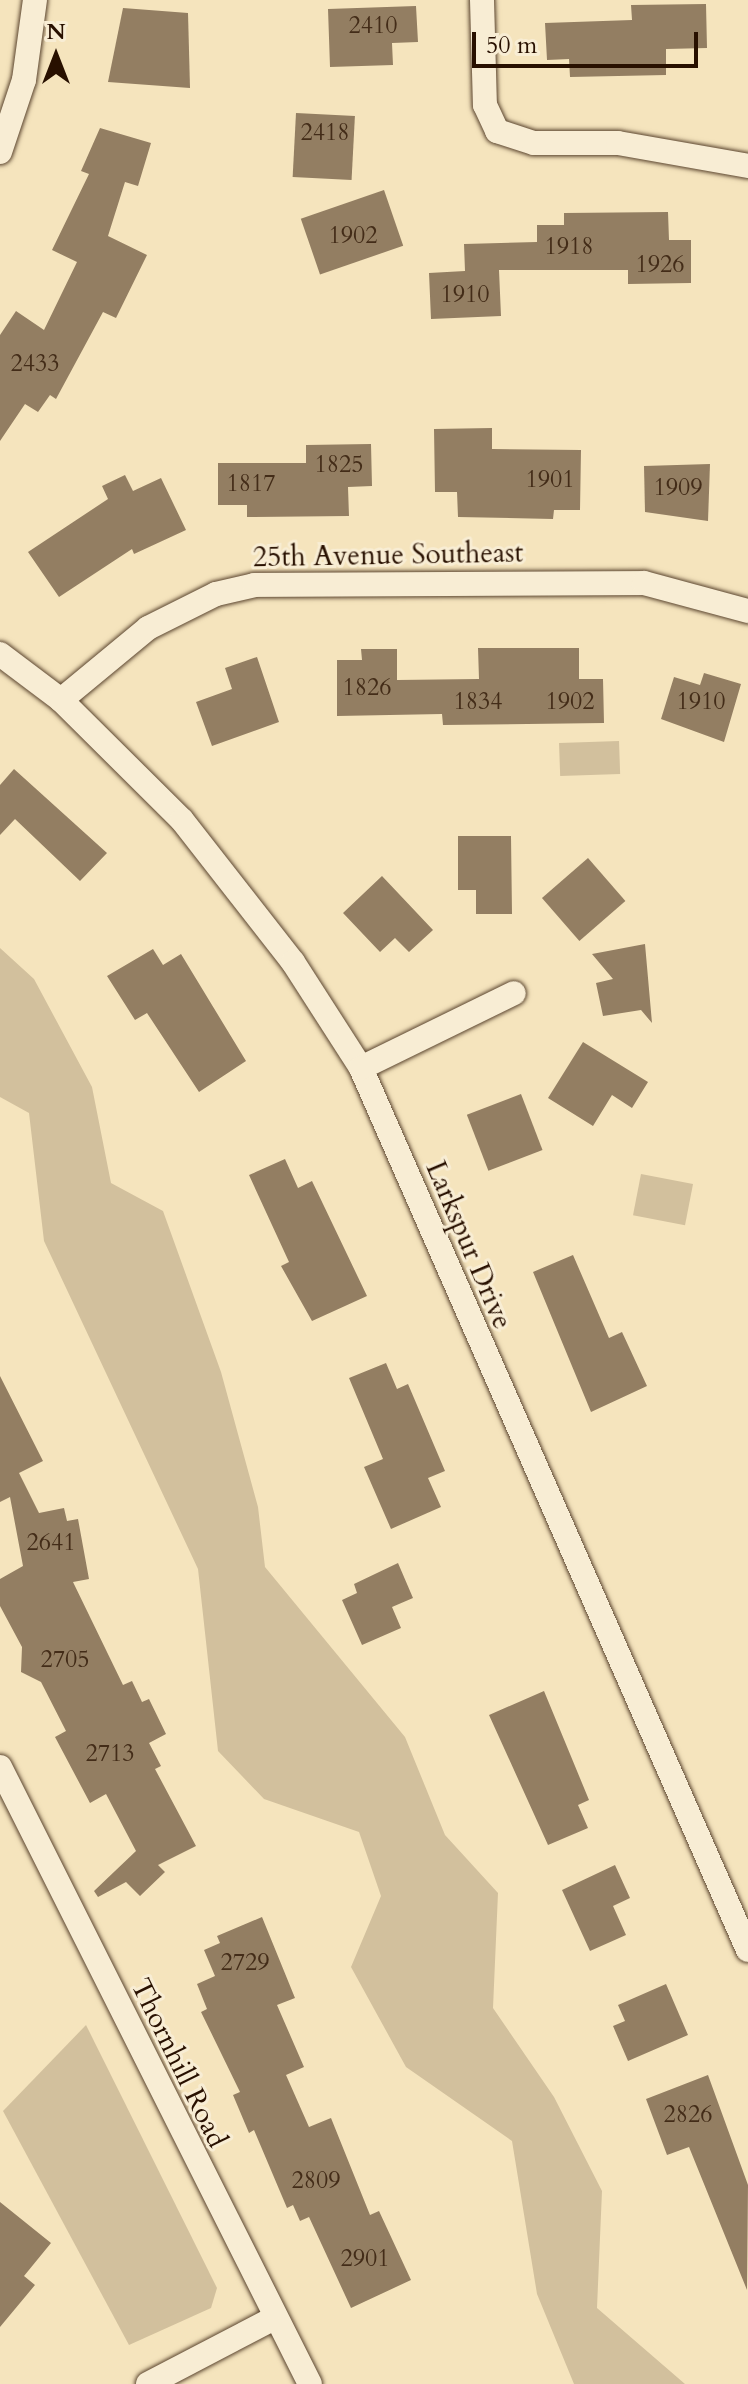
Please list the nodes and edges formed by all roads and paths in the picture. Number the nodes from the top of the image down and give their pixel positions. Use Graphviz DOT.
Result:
graph roads {
  1 [pos="35,0"];
  2 [pos="482,0"];
  3 [pos="0,152"];
  4 [pos="748,166"];
  5 [pos="748,611"];
  6 [pos="0,654"];
  7 [pos="61,700"];
  8 [pos="514,993"];
  9 [pos="361,1068"];
  10 [pos="0,1767"];
  11 [pos="748,1950"];
  12 [pos="276,2317"];
  13 [pos="148,2384"];
  14 [pos="310,2384"];
  1 -- 3 [label="street"];
  2 -- 4 [label="street"];
  5 -- 7 [label="street, 25th Avenue Southeast"];
  6 -- 7 [label="street, Larkspur Drive"];
  7 -- 9 [label="street, Larkspur Drive"];
  8 -- 9 [label="street"];
  9 -- 11 [label="street, Larkspur Drive"];
  10 -- 12 [label="street, Thornhill Road"];
  12 -- 13 [label="street"];
  12 -- 14 [label="street, Thornhill Road"];
}
